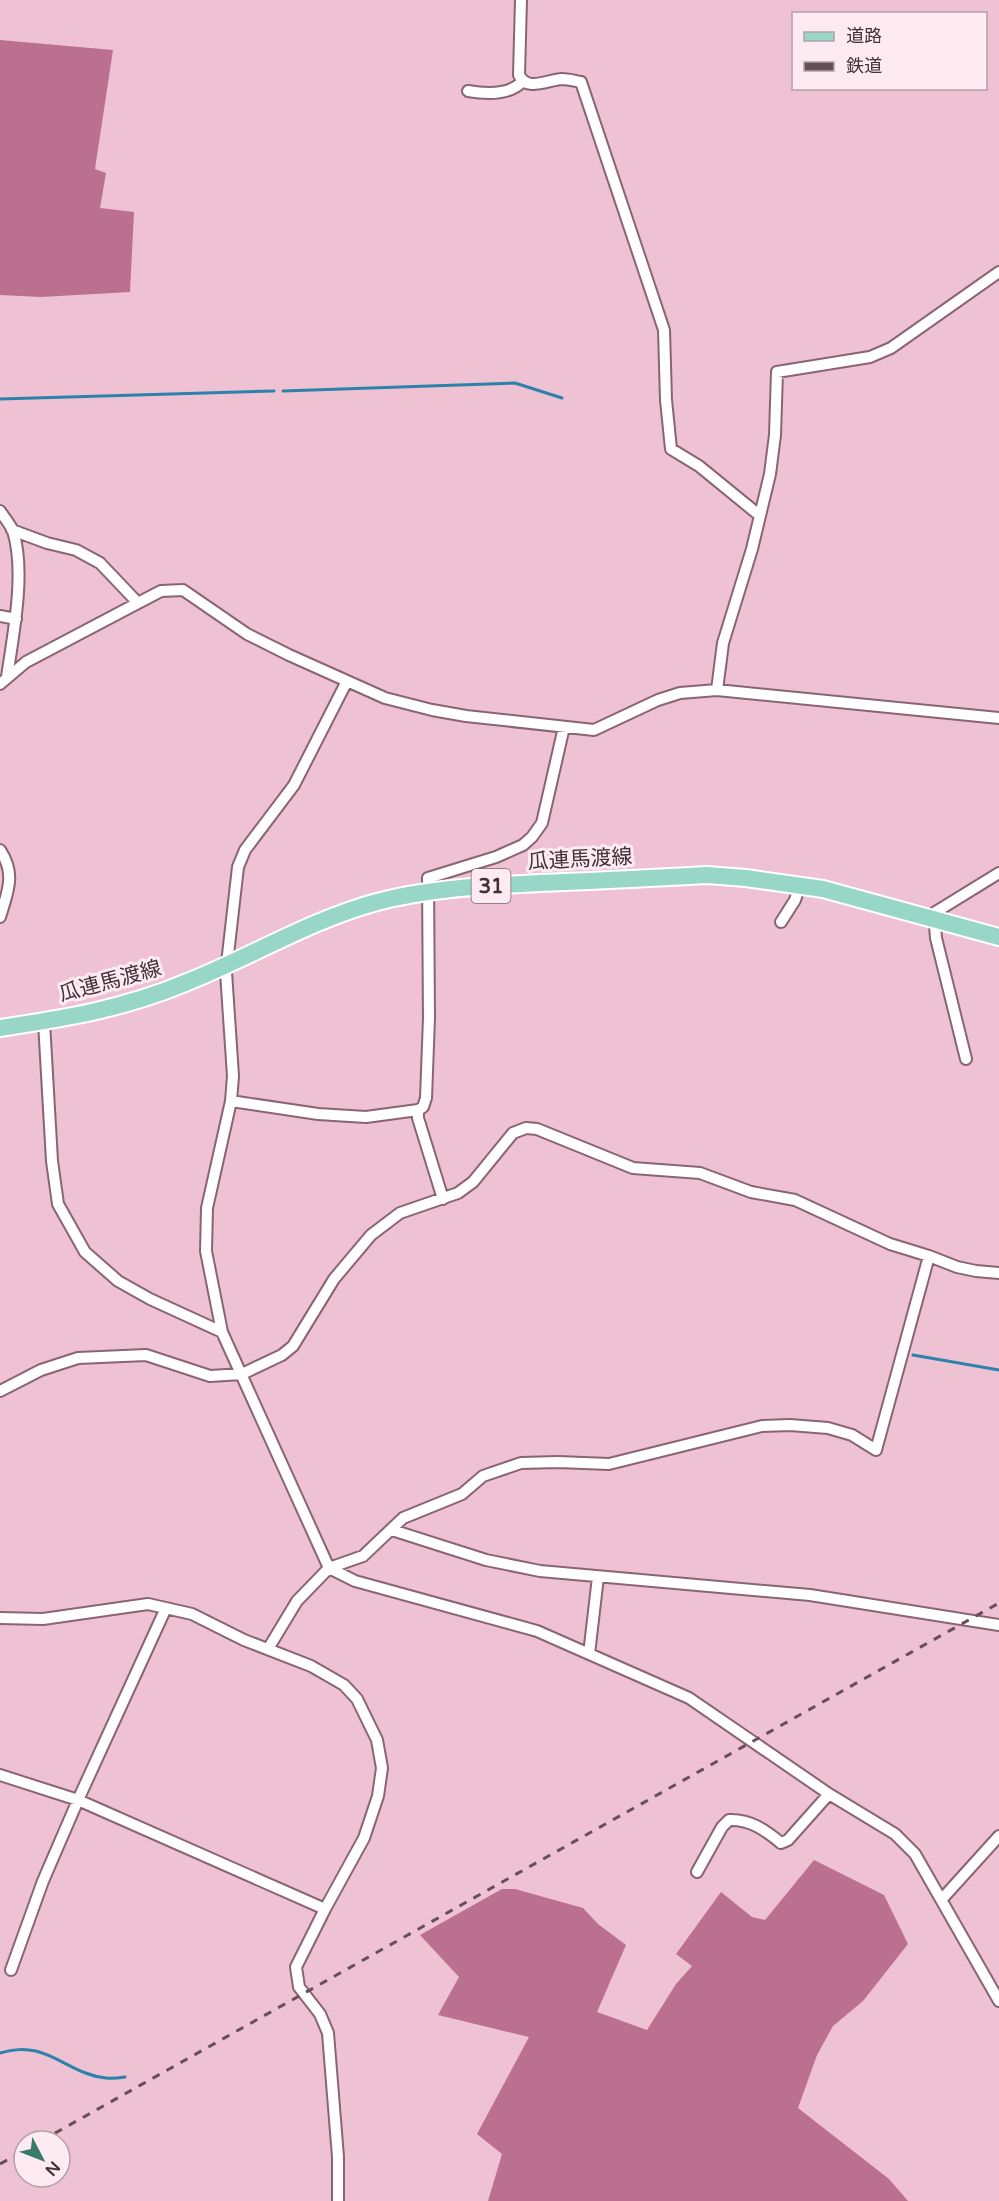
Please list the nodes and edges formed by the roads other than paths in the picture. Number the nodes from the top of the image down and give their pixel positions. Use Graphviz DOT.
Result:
graph roads {
  1 [pos="525,1"];
  2 [pos="522,82"];
  3 [pos="468,91"];
  4 [pos="999,272"];
  5 [pos="0,511"];
  6 [pos="759,515"];
  7 [pos="12,530"];
  8 [pos="138,603"];
  9 [pos="0,616"];
  10 [pos="16,619"];
  11 [pos="3,680"];
  12 [pos="347,681"];
  13 [pos="717,690"];
  14 [pos="999,718"];
  15 [pos="564,728"];
  16 [pos="0,850"];
  17 [pos="999,873"];
  18 [pos="800,885"];
  19 [pos="428,892"];
  20 [pos="0,916"];
  21 [pos="935,920"];
  22 [pos="781,922"];
  23 [pos="999,937"];
  24 [pos="228,964"];
  25 [pos="44,1022"];
  26 [pos="0,1028"];
  27 [pos="966,1059"];
  28 [pos="231,1101"];
  29 [pos="418,1110"];
  30 [pos="443,1199"];
  31 [pos="929,1256"];
  32 [pos="999,1273"];
  33 [pos="222,1332"];
  34 [pos="242,1374"];
  35 [pos="0,1391"];
  36 [pos="392,1530"];
  37 [pos="329,1568"];
  38 [pos="598,1577"];
  39 [pos="165,1608"];
  40 [pos="0,1618"];
  41 [pos="999,1625"];
  42 [pos="268,1649"];
  43 [pos="589,1654"];
  44 [pos="0,1775"];
  45 [pos="829,1794"];
  46 [pos="78,1800"];
  47 [pos="999,1836"];
  48 [pos="697,1872"];
  49 [pos="942,1899"];
  50 [pos="325,1909"];
  51 [pos="11,1970"];
  52 [pos="999,2001"];
  53 [pos="338,2201"];
  1 -- 2 [label="street"];
  2 -- 3 [label="street"];
  2 -- 6 [label="street"];
  4 -- 6 [label="street"];
  5 -- 7 [label="street"];
  6 -- 13 [label="street"];
  7 -- 8 [label="street"];
  7 -- 10 [label="street"];
  8 -- 11 [label="street"];
  8 -- 12 [label="street"];
  9 -- 10 [label="street"];
  10 -- 11 [label="street"];
  12 -- 15 [label="street"];
  12 -- 24 [label="street"];
  13 -- 14 [label="street"];
  13 -- 15 [label="street"];
  15 -- 19 [label="street"];
  16 -- 20 [label="street"];
  17 -- 21 [label="street"];
  18 -- 19 [label="main road, 瓜連馬渡線 / 31"];
  18 -- 21 [label="main road, 瓜連馬渡線 / 31"];
  18 -- 22 [label="street"];
  19 -- 24 [label="main road, 瓜連馬渡線 / 31"];
  19 -- 29 [label="street"];
  21 -- 23 [label="main road, 瓜連馬渡線 / 31"];
  21 -- 27 [label="street"];
  24 -- 25 [label="main road, 瓜連馬渡線 / 31"];
  24 -- 28 [label="street"];
  25 -- 26 [label="main road, 瓜連馬渡線 / 31"];
  25 -- 33 [label="street"];
  28 -- 29 [label="street"];
  28 -- 33 [label="street"];
  29 -- 30 [label="street"];
  30 -- 31 [label="street"];
  30 -- 34 [label="street"];
  31 -- 32 [label="street"];
  31 -- 36 [label="street"];
  33 -- 34 [label="street"];
  34 -- 35 [label="street"];
  34 -- 37 [label="street"];
  36 -- 37 [label="street"];
  36 -- 38 [label="street"];
  37 -- 42 [label="street"];
  37 -- 43 [label="street"];
  38 -- 41 [label="street"];
  38 -- 43 [label="street"];
  39 -- 40 [label="street"];
  39 -- 42 [label="street"];
  39 -- 46 [label="street"];
  42 -- 50 [label="street"];
  43 -- 45 [label="street"];
  44 -- 46 [label="street"];
  45 -- 48 [label="street"];
  45 -- 49 [label="street"];
  46 -- 50 [label="street"];
  46 -- 51 [label="street"];
  47 -- 49 [label="street"];
  49 -- 52 [label="street"];
  50 -- 53 [label="street"];
}
